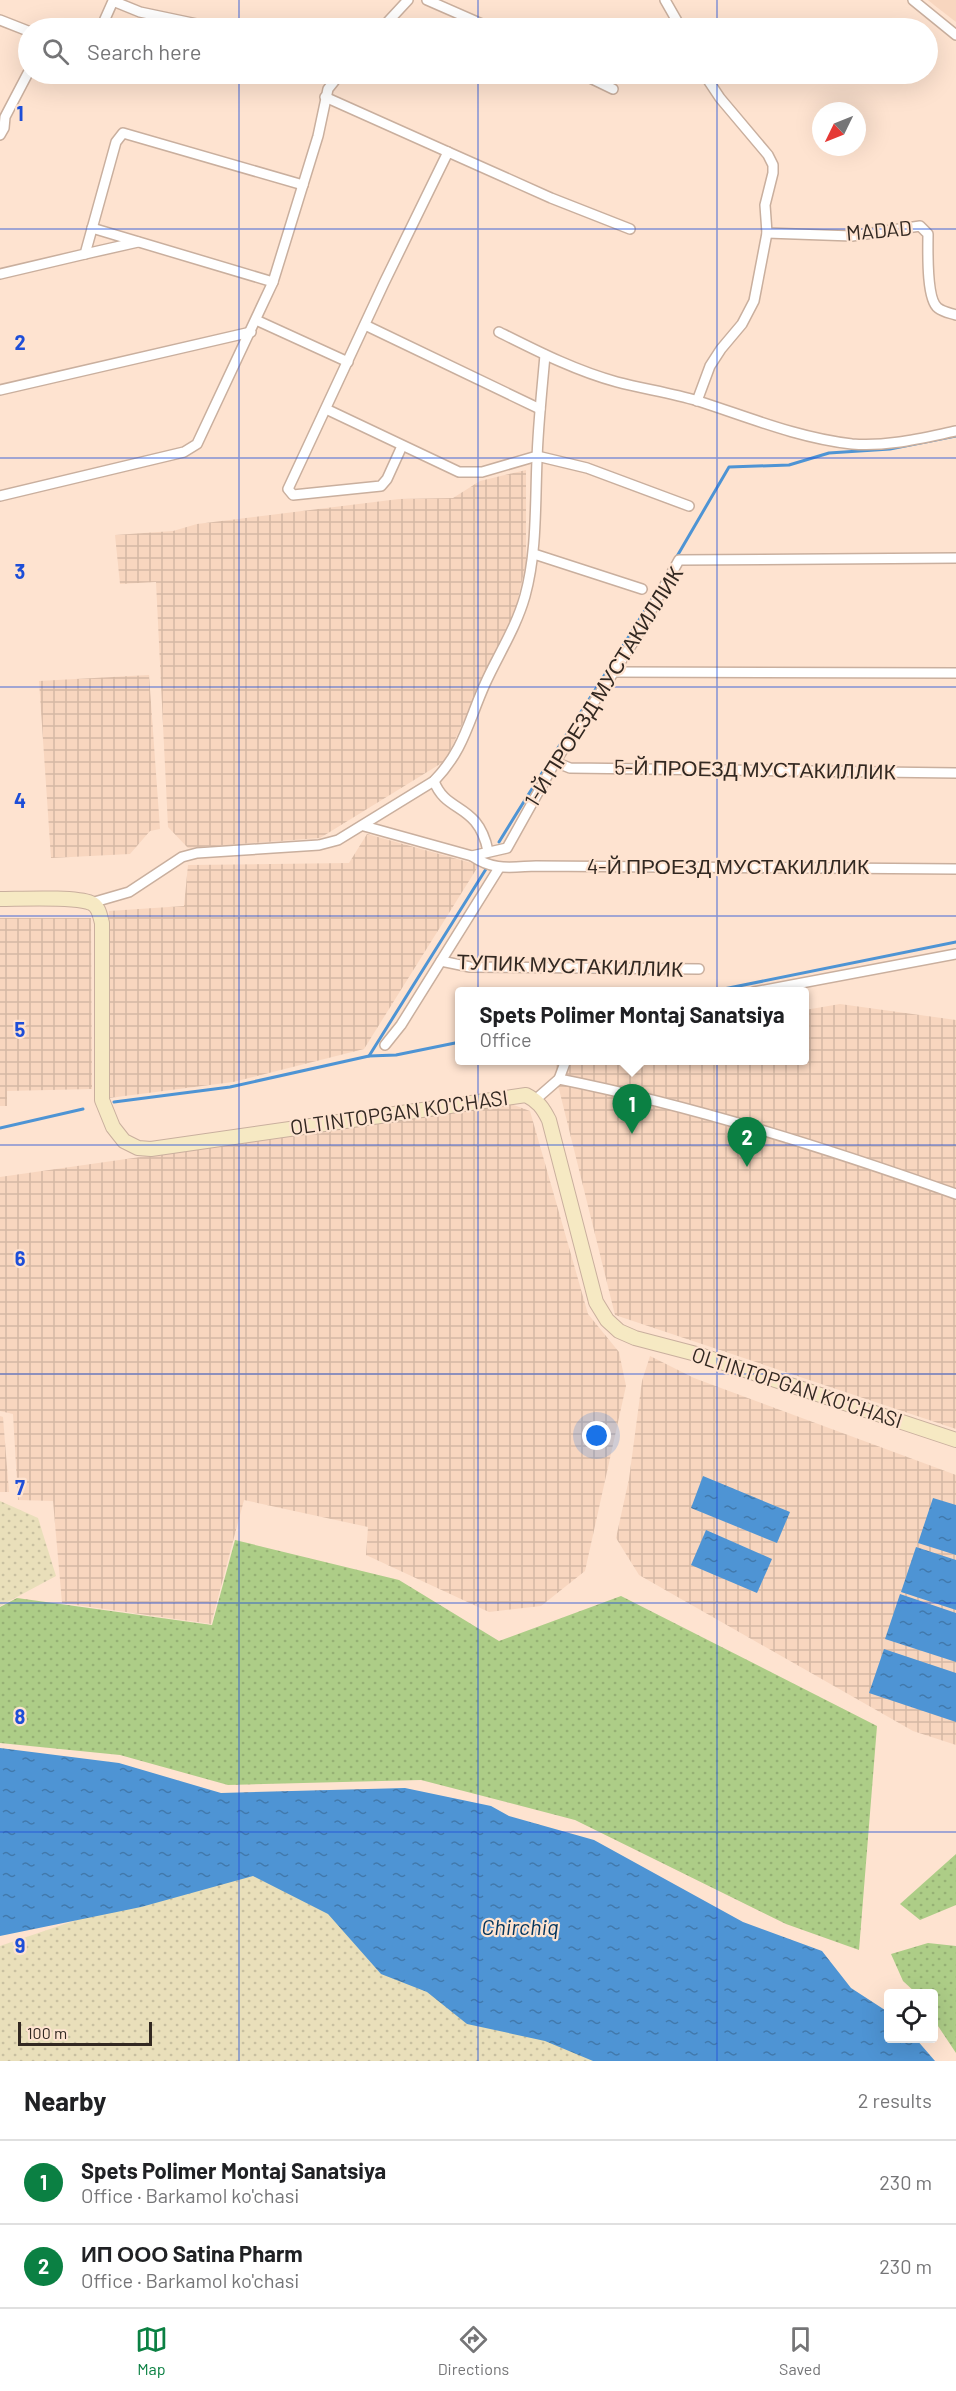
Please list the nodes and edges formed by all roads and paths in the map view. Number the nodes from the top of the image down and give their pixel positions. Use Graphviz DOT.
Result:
graph roads {
  1 [pos="408,0"];
  2 [pos="427,0"];
  3 [pos="665,0"];
  4 [pos="913,0"];
  5 [pos="105,18"];
  6 [pos="168,18"];
  7 [pos="391,18"];
  8 [pos="468,18"];
  9 [pos="675,18"];
  10 [pos="935,18"];
  11 [pos="0,20"];
  12 [pos="938,20"];
  13 [pos="18,27"];
  14 [pos="956,35"];
  15 [pos="22,84"];
  16 [pos="332,84"];
  17 [pos="603,84"];
  18 [pos="711,84"];
  19 [pos="613,89"];
  20 [pos="325,97"];
  21 [pos="0,135"];
  22 [pos="448,152"];
  23 [pos="303,185"];
  24 [pos="92,228"];
  25 [pos="630,229"];
  26 [pos="767,232"];
  27 [pos="140,242"];
  28 [pos="85,254"];
  29 [pos="0,274"];
  30 [pos="273,282"];
  31 [pos="956,315"];
  32 [pos="256,320"];
  33 [pos="365,324"];
  34 [pos="251,332"];
  35 [pos="499,332"];
  36 [pos="545,355"];
  37 [pos="348,362"];
  38 [pos="0,390"];
  39 [pos="696,401"];
  40 [pos="540,408"];
  41 [pos="326,409"];
  42 [pos="956,431"];
  43 [pos="402,446"];
  44 [pos="537,456"];
  45 [pos="0,496"];
  46 [pos="689,506"];
  47 [pos="534,554"];
  48 [pos="956,558"];
  49 [pos="642,589"];
  50 [pos="612,672"];
  51 [pos="956,673"];
  52 [pos="555,762"];
  53 [pos="956,773"];
  54 [pos="434,781"];
  55 [pos="364,826"];
  56 [pos="507,848"];
  57 [pos="488,851"];
  58 [pos="472,856"];
  59 [pos="504,868"];
  60 [pos="956,869"];
  61 [pos="0,899"];
  62 [pos="91,903"];
  63 [pos="956,954"];
  64 [pos="441,961"];
  65 [pos="699,969"];
  66 [pos="781,987"];
  67 [pos="385,1045"];
  68 [pos="564,1065"];
  69 [pos="559,1079"];
  70 [pos="535,1100"];
  71 [pos="956,1194"];
  72 [pos="956,1440"];
  1 -- 7 [label="street"];
  2 -- 8 [label="street"];
  3 -- 9 [label="street"];
  4 -- 10 [label="street"];
  5 -- 6 [label="street"];
  11 -- 13 [label="street"];
  12 -- 14 [label="street"];
  15 -- 21 [label="street"];
  16 -- 20 [label="street"];
  17 -- 19 [label="street"];
  18 -- 26 [label="street"];
  20 -- 22 [label="street"];
  20 -- 23 [label="street"];
  22 -- 25 [label="street"];
  22 -- 33 [label="street"];
  23 -- 24 [label="street"];
  23 -- 30 [label="street"];
  24 -- 27 [label="street"];
  24 -- 28 [label="street"];
  26 -- 31 [label="street, MADAD"];
  26 -- 39 [label="street"];
  27 -- 28 [label="street"];
  27 -- 30 [label="street"];
  28 -- 29 [label="street"];
  30 -- 32 [label="street"];
  32 -- 34 [label="street"];
  32 -- 37 [label="street"];
  33 -- 37 [label="street"];
  33 -- 40 [label="street"];
  34 -- 38 [label="street"];
  34 -- 45 [label="street"];
  35 -- 36 [label="street"];
  36 -- 39 [label="street"];
  36 -- 40 [label="street"];
  37 -- 41 [label="street"];
  39 -- 42 [label="street"];
  40 -- 44 [label="street"];
  41 -- 43 [label="street"];
  41 -- 43 [label="street"];
  43 -- 44 [label="street"];
  44 -- 46 [label="street"];
  44 -- 47 [label="street"];
  47 -- 49 [label="street"];
  47 -- 54 [label="street"];
  48 -- 50 [label="street, 1-Й ПРОЕЗД МУСТАКИЛЛИК"];
  50 -- 51 [label="street"];
  50 -- 52 [label="street, 1-Й ПРОЕЗД МУСТАКИЛЛИК"];
  52 -- 53 [label="street, 5-Й ПРОЕЗД МУСТАКИЛЛИК"];
  52 -- 56 [label="street, 1-Й ПРОЕЗД МУСТАКИЛЛИК"];
  54 -- 55 [label="street"];
  54 -- 57 [label="street"];
  55 -- 58 [label="street"];
  55 -- 62 [label="street"];
  56 -- 57 [label="street"];
  56 -- 59 [label="street"];
  57 -- 58 [label="street"];
  58 -- 59 [label="street"];
  59 -- 60 [label="street, 4-Й ПРОЕЗД МУСТАКИЛЛИК"];
  59 -- 64 [label="street"];
  61 -- 62 [label="street"];
  62 -- 70 [label="street, OLTINTOPGAN KO'CHASI"];
  63 -- 66 [label="street"];
  64 -- 65 [label="street, ТУПИК МУСТАКИЛЛИК"];
  64 -- 67 [label="street"];
  68 -- 69 [label="street"];
  69 -- 70 [label="street"];
  69 -- 71 [label="street"];
  70 -- 72 [label="street, OLTINTOPGAN KO'CHASI"];
}
